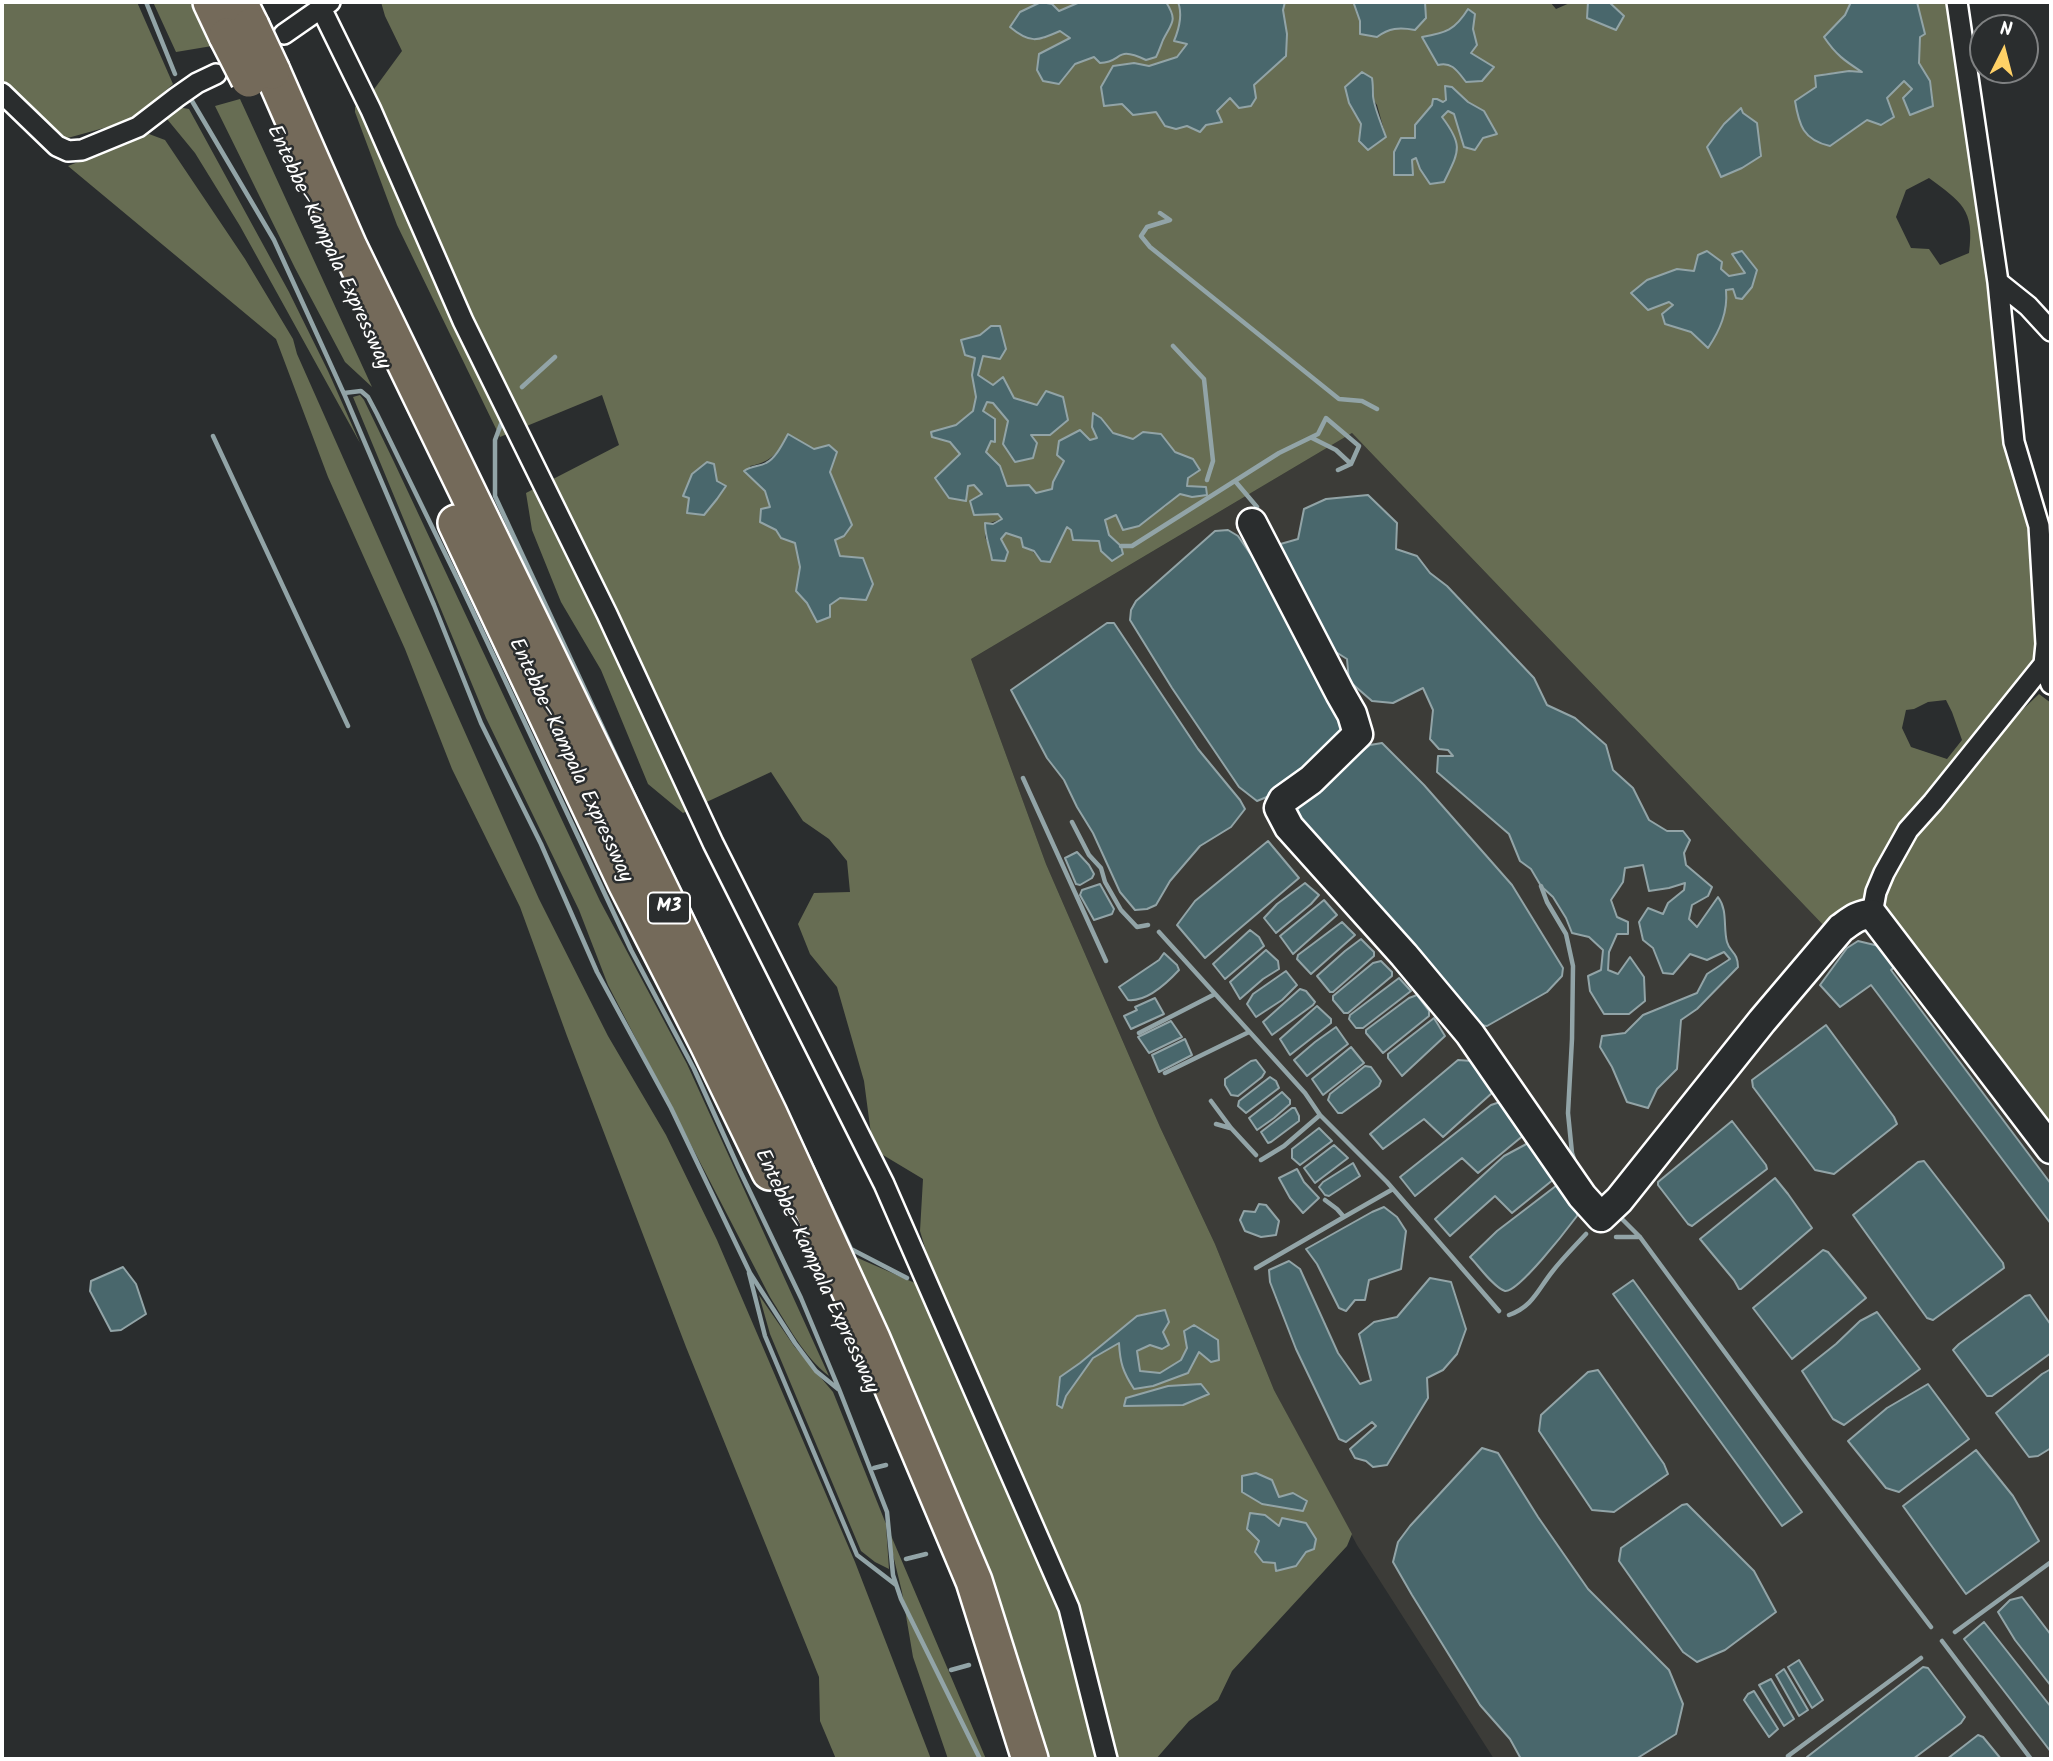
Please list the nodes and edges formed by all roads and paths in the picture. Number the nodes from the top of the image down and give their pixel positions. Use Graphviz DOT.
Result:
graph roads {
  1 [pos="211,2"];
  2 [pos="1957,2"];
  3 [pos="326,5"];
  4 [pos="239,21"];
  5 [pos="284,34"];
  6 [pos="245,75"];
  7 [pos="2,93"];
  8 [pos="1998,282"];
  9 [pos="2051,331"];
  10 [pos="2045,519"];
  11 [pos="1252,523"];
  12 [pos="2044,664"];
  13 [pos="2051,684"];
  14 [pos="1871,914"];
  15 [pos="2051,1149"];
  16 [pos="1007,1759"];
  17 [pos="1030,1759"];
  18 [pos="1107,1759"];
  1 -- 4 [label="highway, Entebbe–Kampala Expressway / M3"];
  2 -- 8 [label="street"];
  3 -- 5 [label="street"];
  3 -- 18 [label="street"];
  4 -- 6 [label="highway, Entebbe–Kampala Expressway / M3, bridge"];
  6 -- 7 [label="street"];
  6 -- 16 [label="highway, Entebbe–Kampala Expressway / M3"];
  6 -- 17 [label="highway, M3"];
  8 -- 9 [label="street"];
  8 -- 10 [label="street"];
  10 -- 12 [label="street"];
  11 -- 14 [label="street"];
  12 -- 13 [label="street"];
  12 -- 14 [label="street"];
  14 -- 15 [label="street"];
}
